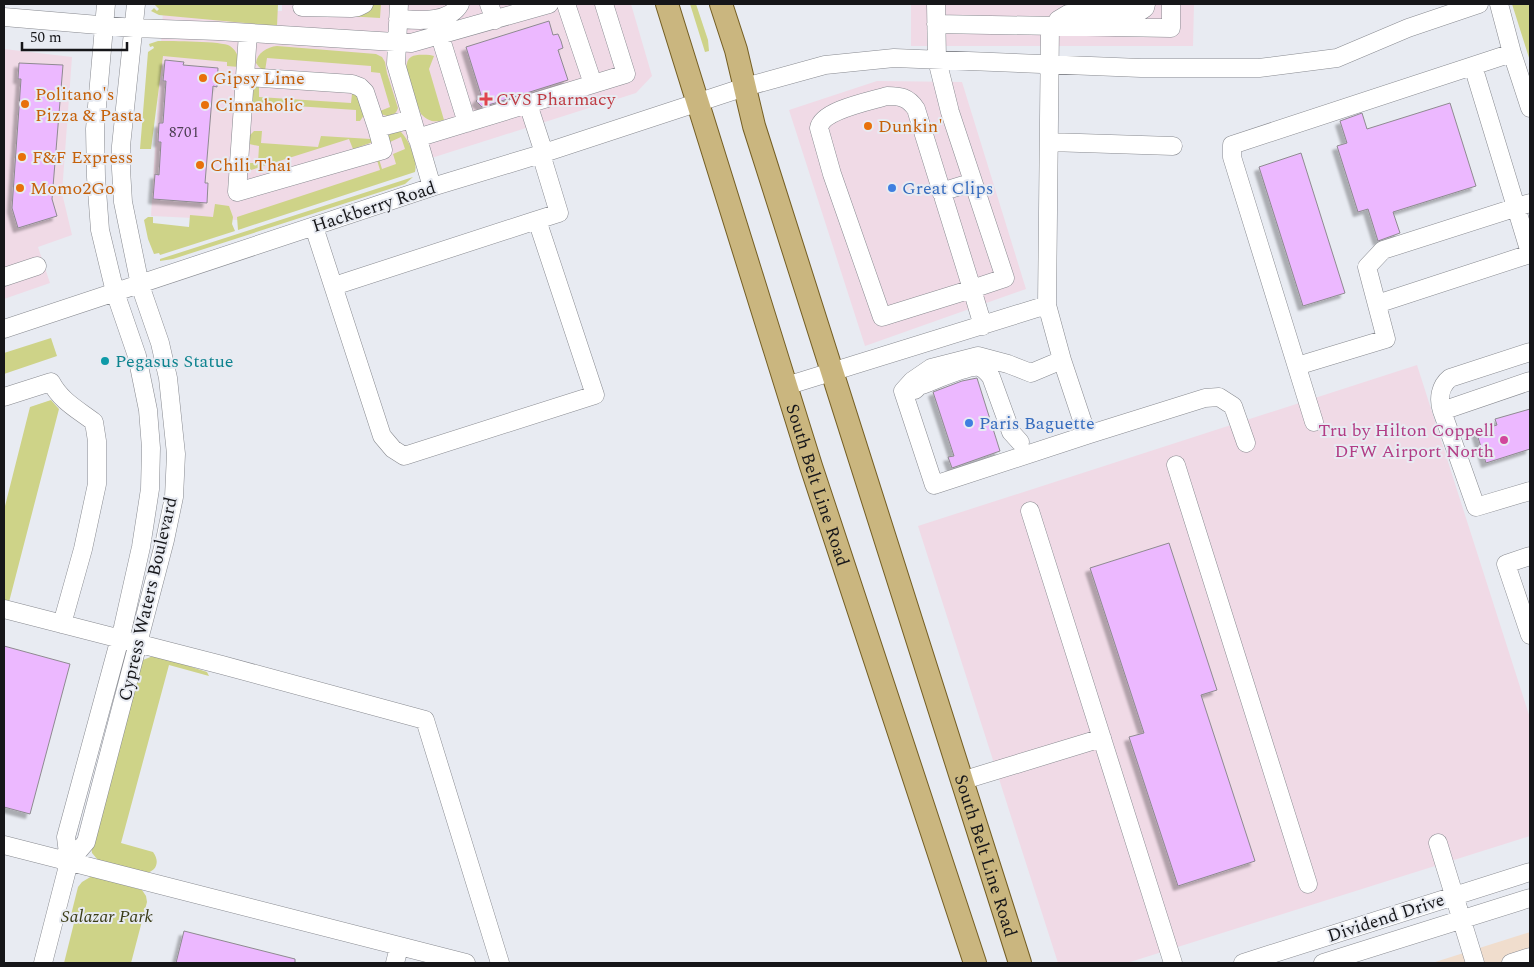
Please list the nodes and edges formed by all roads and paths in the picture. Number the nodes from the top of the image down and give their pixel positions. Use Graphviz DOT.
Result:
graph roads {
  1 [pos="106,4"];
  2 [pos="136,4"];
  3 [pos="364,4"];
  4 [pos="460,4"];
  5 [pos="549,4"];
  6 [pos="566,4"];
  7 [pos="604,4"];
  8 [pos="667,4"];
  9 [pos="721,4"];
  10 [pos="936,4"];
  11 [pos="1146,4"];
  12 [pos="1171,4"];
  13 [pos="1479,4"];
  14 [pos="1499,4"];
  15 [pos="302,5"];
  16 [pos="398,12"];
  17 [pos="492,12"];
  18 [pos="4,17"];
  19 [pos="936,24"];
  20 [pos="104,25"];
  21 [pos="1053,26"];
  22 [pos="134,28"];
  23 [pos="248,33"];
  24 [pos="300,36"];
  25 [pos="440,36"];
  26 [pos="397,43"];
  27 [pos="1512,53"];
  28 [pos="937,60"];
  29 [pos="1050,64"];
  30 [pos="1473,66"];
  31 [pos="245,77"];
  32 [pos="593,84"];
  33 [pos="745,88"];
  34 [pos="698,103"];
  35 [pos="528,104"];
  36 [pos="1530,108"];
  37 [pos="412,119"];
  38 [pos="468,122"];
  39 [pos="377,128"];
  40 [pos="417,138"];
  41 [pos="1049,142"];
  42 [pos="1173,146"];
  43 [pos="542,154"];
  44 [pos="972,182"];
  45 [pos="432,187"];
  46 [pos="941,192"];
  47 [pos="1523,205"];
  48 [pos="538,220"];
  49 [pos="314,227"];
  50 [pos="1530,254"];
  51 [pos="37,266"];
  52 [pos="4,277"];
  53 [pos="140,285"];
  54 [pos="334,286"];
  55 [pos="972,289"];
  56 [pos="115,292"];
  57 [pos="1377,304"];
  58 [pos="1047,305"];
  59 [pos="982,326"];
  60 [pos="4,330"];
  61 [pos="1530,352"];
  62 [pos="993,359"];
  63 [pos="1062,360"];
  64 [pos="1297,366"];
  65 [pos="832,372"];
  66 [pos="1530,381"];
  67 [pos="786,386"];
  68 [pos="4,397"];
  69 [pos="905,398"];
  70 [pos="1442,411"];
  71 [pos="1314,422"];
  72 [pos="1087,435"];
  73 [pos="1246,443"];
  74 [pos="1022,449"];
  75 [pos="1176,465"];
  76 [pos="1530,491"];
  77 [pos="1030,511"];
  78 [pos="1530,556"];
  79 [pos="4,609"];
  80 [pos="62,624"];
  81 [pos="1530,636"];
  82 [pos="119,640"];
  83 [pos="139,644"];
  84 [pos="1102,738"];
  85 [pos="961,781"];
  86 [pos="1438,843"];
  87 [pos="4,845"];
  88 [pos="69,862"];
  89 [pos="1530,872"];
  90 [pos="1308,884"];
  91 [pos="1455,896"];
  92 [pos="1530,898"];
  93 [pos="1461,919"];
  94 [pos="397,955"];
  95 [pos="1530,957"];
  96 [pos="43,963"];
  97 [pos="466,963"];
  98 [pos="500,963"];
  99 [pos="975,963"];
  100 [pos="1020,963"];
  101 [pos="1173,963"];
  102 [pos="1243,963"];
  103 [pos="1323,963"];
  104 [pos="1475,963"];
  105 [pos="1511,963"];
  1 -- 20 [label="street, Cypress Waters Boulevard"];
  2 -- 22 [label="street, Cypress Waters Boulevard"];
  3 -- 15 [label="street"];
  4 -- 16 [label="street"];
  5 -- 17 [label="street"];
  6 -- 32 [label="street"];
  7 -- 32 [label="street"];
  8 -- 34 [label="main road, South Belt Line Road"];
  9 -- 33 [label="main road, South Belt Line Road"];
  10 -- 19 [label="street"];
  11 -- 21 [label="street"];
  12 -- 21 [label="street"];
  13 -- 29 [label="street, Hackberry Road"];
  14 -- 27 [label="street"];
  15 -- 24 [label="street"];
  16 -- 26 [label="street"];
  17 -- 25 [label="street"];
  18 -- 20 [label="street"];
  19 -- 21 [label="street"];
  19 -- 28 [label="street"];
  20 -- 22 [label="street"];
  20 -- 56 [label="street, Cypress Waters Boulevard"];
  21 -- 29 [label="street"];
  22 -- 23 [label="street"];
  22 -- 53 [label="street, Cypress Waters Boulevard"];
  23 -- 24 [label="street"];
  23 -- 31 [label="street"];
  24 -- 26 [label="street"];
  25 -- 26 [label="street"];
  25 -- 38 [label="street"];
  26 -- 37 [label="street"];
  27 -- 30 [label="street"];
  27 -- 36 [label="street"];
  28 -- 29 [label="street, Hackberry Road"];
  28 -- 33 [label="street, Hackberry Road"];
  28 -- 44 [label="street"];
  29 -- 41 [label="street"];
  30 -- 47 [label="street"];
  30 -- 64 [label="street"];
  31 -- 39 [label="street"];
  31 -- 39 [label="street"];
  32 -- 35 [label="street"];
  33 -- 34 [label="street, Hackberry Road"];
  33 -- 65 [label="main road, South Belt Line Road"];
  34 -- 43 [label="street, Hackberry Road"];
  34 -- 67 [label="main road, South Belt Line Road"];
  35 -- 38 [label="street"];
  35 -- 43 [label="street"];
  37 -- 39 [label="street"];
  37 -- 40 [label="street"];
  38 -- 40 [label="street"];
  40 -- 45 [label="street"];
  41 -- 42 [label="street"];
  41 -- 58 [label="street"];
  43 -- 45 [label="street, Hackberry Road"];
  43 -- 48 [label="street"];
  44 -- 46 [label="street"];
  44 -- 55 [label="street"];
  45 -- 49 [label="street, Hackberry Road"];
  46 -- 55 [label="street"];
  46 -- 55 [label="street"];
  47 -- 50 [label="street"];
  47 -- 57 [label="street"];
  48 -- 54 [label="street"];
  48 -- 54 [label="street"];
  49 -- 53 [label="street, Hackberry Road"];
  49 -- 54 [label="street"];
  50 -- 57 [label="street"];
  51 -- 52 [label="street"];
  53 -- 56 [label="street, Hackberry Road"];
  53 -- 83 [label="street, Cypress Waters Boulevard"];
  55 -- 59 [label="street"];
  56 -- 60 [label="street, Hackberry Road"];
  56 -- 82 [label="street, Cypress Waters Boulevard"];
  57 -- 64 [label="street"];
  58 -- 59 [label="street"];
  58 -- 63 [label="street"];
  59 -- 65 [label="street"];
  61 -- 70 [label="street"];
  62 -- 63 [label="street"];
  62 -- 69 [label="street"];
  62 -- 74 [label="street"];
  63 -- 72 [label="street"];
  64 -- 71 [label="street"];
  65 -- 67 [label="street"];
  65 -- 85 [label="main road, South Belt Line Road"];
  66 -- 70 [label="street"];
  67 -- 99 [label="main road, South Belt Line Road"];
  68 -- 80 [label="street"];
  69 -- 74 [label="street"];
  69 -- 74 [label="street"];
  70 -- 76 [label="street"];
  72 -- 73 [label="street"];
  72 -- 74 [label="street"];
  75 -- 90 [label="street"];
  77 -- 84 [label="street"];
  78 -- 81 [label="street"];
  79 -- 80 [label="street"];
  80 -- 82 [label="street"];
  82 -- 83 [label="street"];
  82 -- 88 [label="street, Cypress Waters Boulevard"];
  83 -- 88 [label="street, Cypress Waters Boulevard"];
  83 -- 98 [label="street"];
  84 -- 85 [label="street"];
  84 -- 101 [label="street"];
  85 -- 100 [label="main road, South Belt Line Road"];
  86 -- 91 [label="street"];
  87 -- 88 [label="street"];
  88 -- 94 [label="street"];
  88 -- 96 [label="street, Cypress Waters Boulevard"];
  89 -- 91 [label="street, Dividend Drive"];
  91 -- 93 [label="street"];
  91 -- 102 [label="street, Dividend Drive"];
  92 -- 93 [label="street, Dividend Drive"];
  93 -- 103 [label="street, Dividend Drive"];
  93 -- 104 [label="street"];
  94 -- 97 [label="street"];
  95 -- 105 [label="street"];
}
